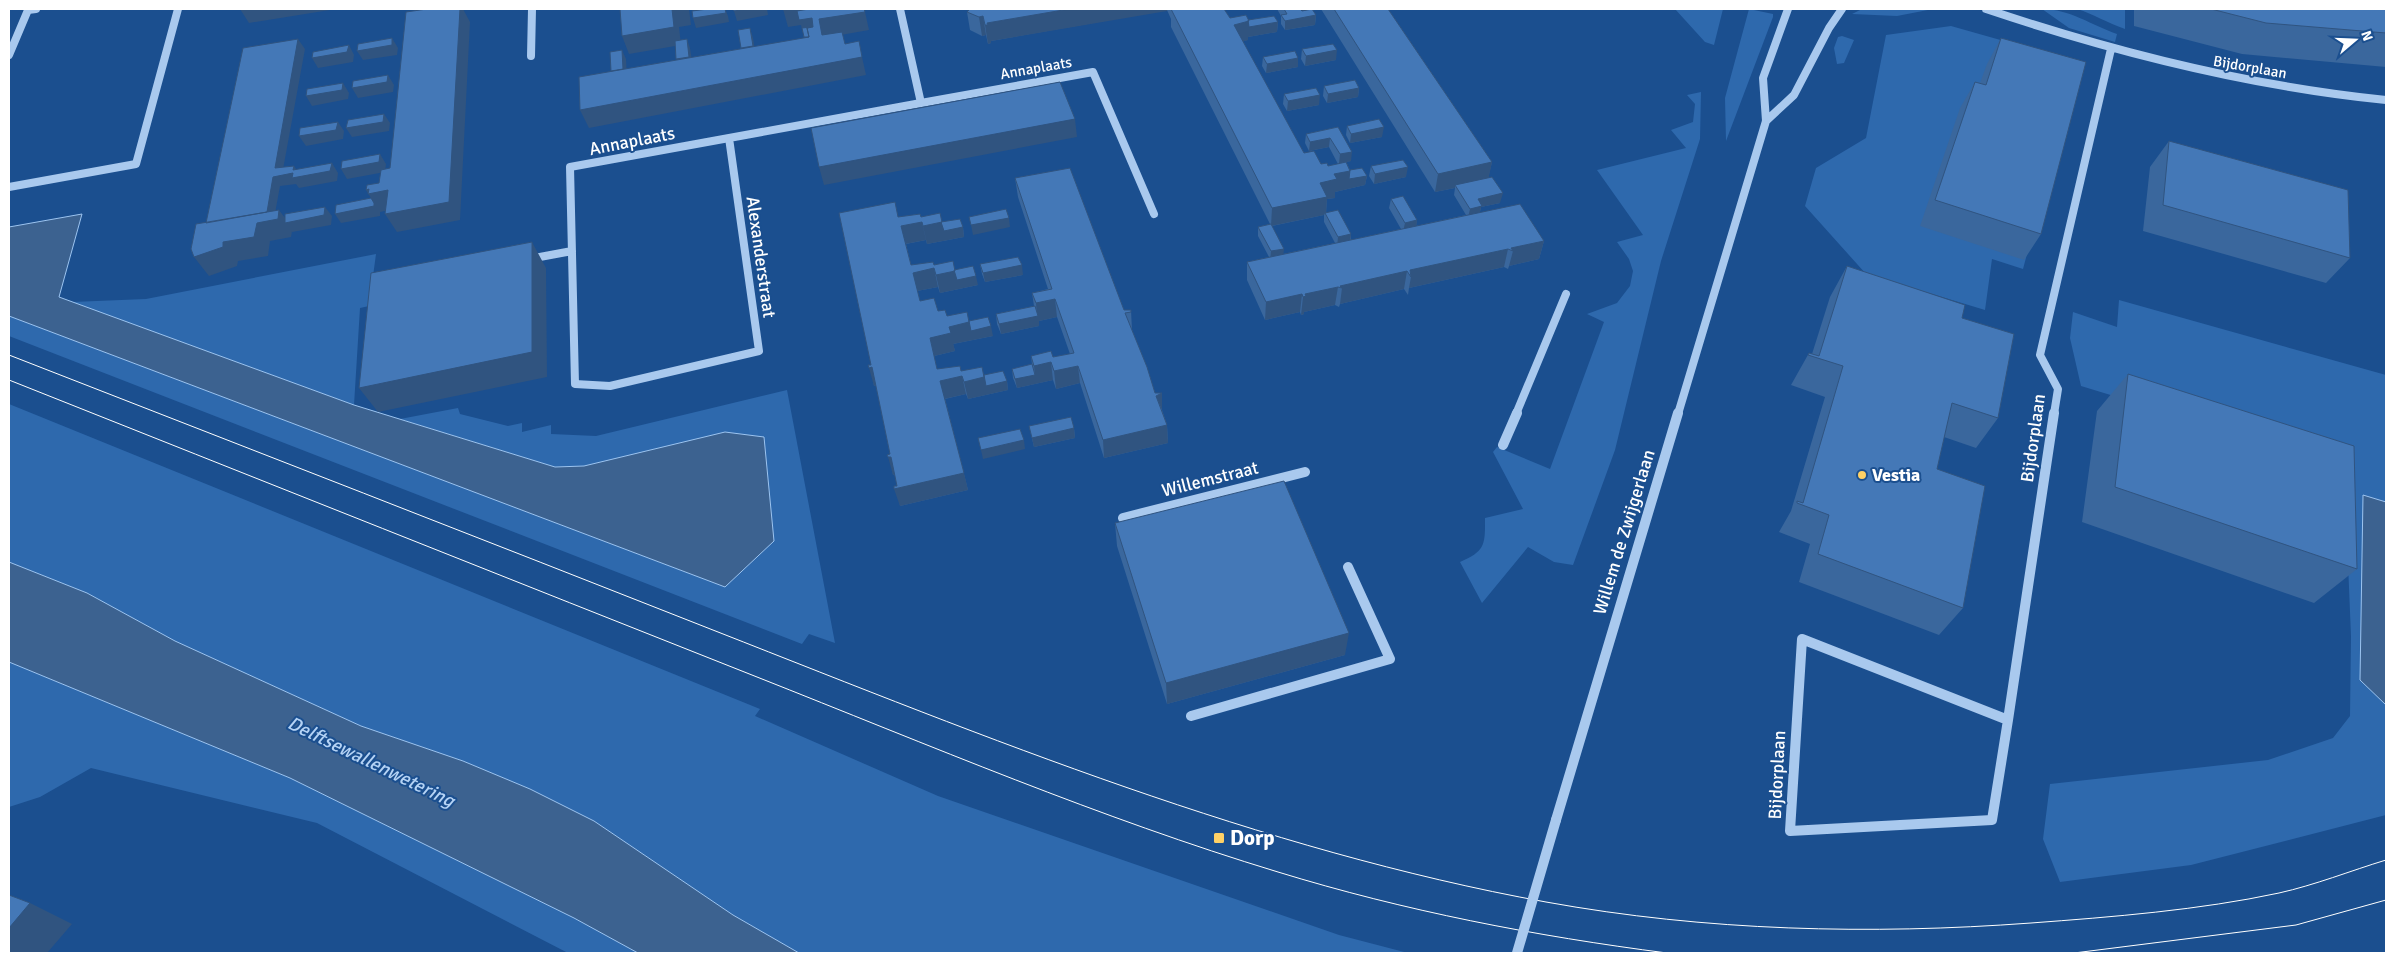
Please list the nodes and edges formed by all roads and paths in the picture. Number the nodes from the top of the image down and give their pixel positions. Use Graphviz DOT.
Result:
graph roads {
  1 [pos="36,9"];
  2 [pos="178,9"];
  3 [pos="532,9"];
  4 [pos="900,9"];
  5 [pos="1788,9"];
  6 [pos="1842,9"];
  7 [pos="1986,9"];
  8 [pos="2111,49"];
  9 [pos="9,55"];
  10 [pos="531,56"];
  11 [pos="2386,100"];
  12 [pos="921,103"];
  13 [pos="1766,121"];
  14 [pos="729,138"];
  15 [pos="570,168"];
  16 [pos="9,187"];
  17 [pos="1154,214"];
  18 [pos="572,251"];
  19 [pos="523,261"];
  20 [pos="1566,294"];
  21 [pos="1503,445"];
  22 [pos="1305,472"];
  23 [pos="1123,518"];
  24 [pos="1348,567"];
  25 [pos="1192,716"];
  26 [pos="2008,720"];
  27 [pos="1517,953"];
  1 -- 9 [label="street"];
  2 -- 16 [label="street"];
  3 -- 10 [label="street"];
  4 -- 12 [label="street"];
  5 -- 13 [label="street, Willem de Zwijgerlaan"];
  6 -- 13 [label="street"];
  7 -- 8 [label="street, Bijdorplaan"];
  8 -- 11 [label="street, Bijdorplaan"];
  8 -- 26 [label="street, Bijdorplaan"];
  12 -- 14 [label="street"];
  12 -- 17 [label="street, Annaplaats"];
  13 -- 27 [label="street, Willem de Zwijgerlaan, bridge"];
  14 -- 15 [label="street, Annaplaats"];
  14 -- 18 [label="street, Alexanderstraat"];
  15 -- 18 [label="street, Alexanderstraat"];
  18 -- 19 [label="street"];
  20 -- 21 [label="street"];
  22 -- 23 [label="street, Willemstraat"];
  24 -- 25 [label="street"];
  26 -- 26 [label="street, Bijdorplaan"];
}
